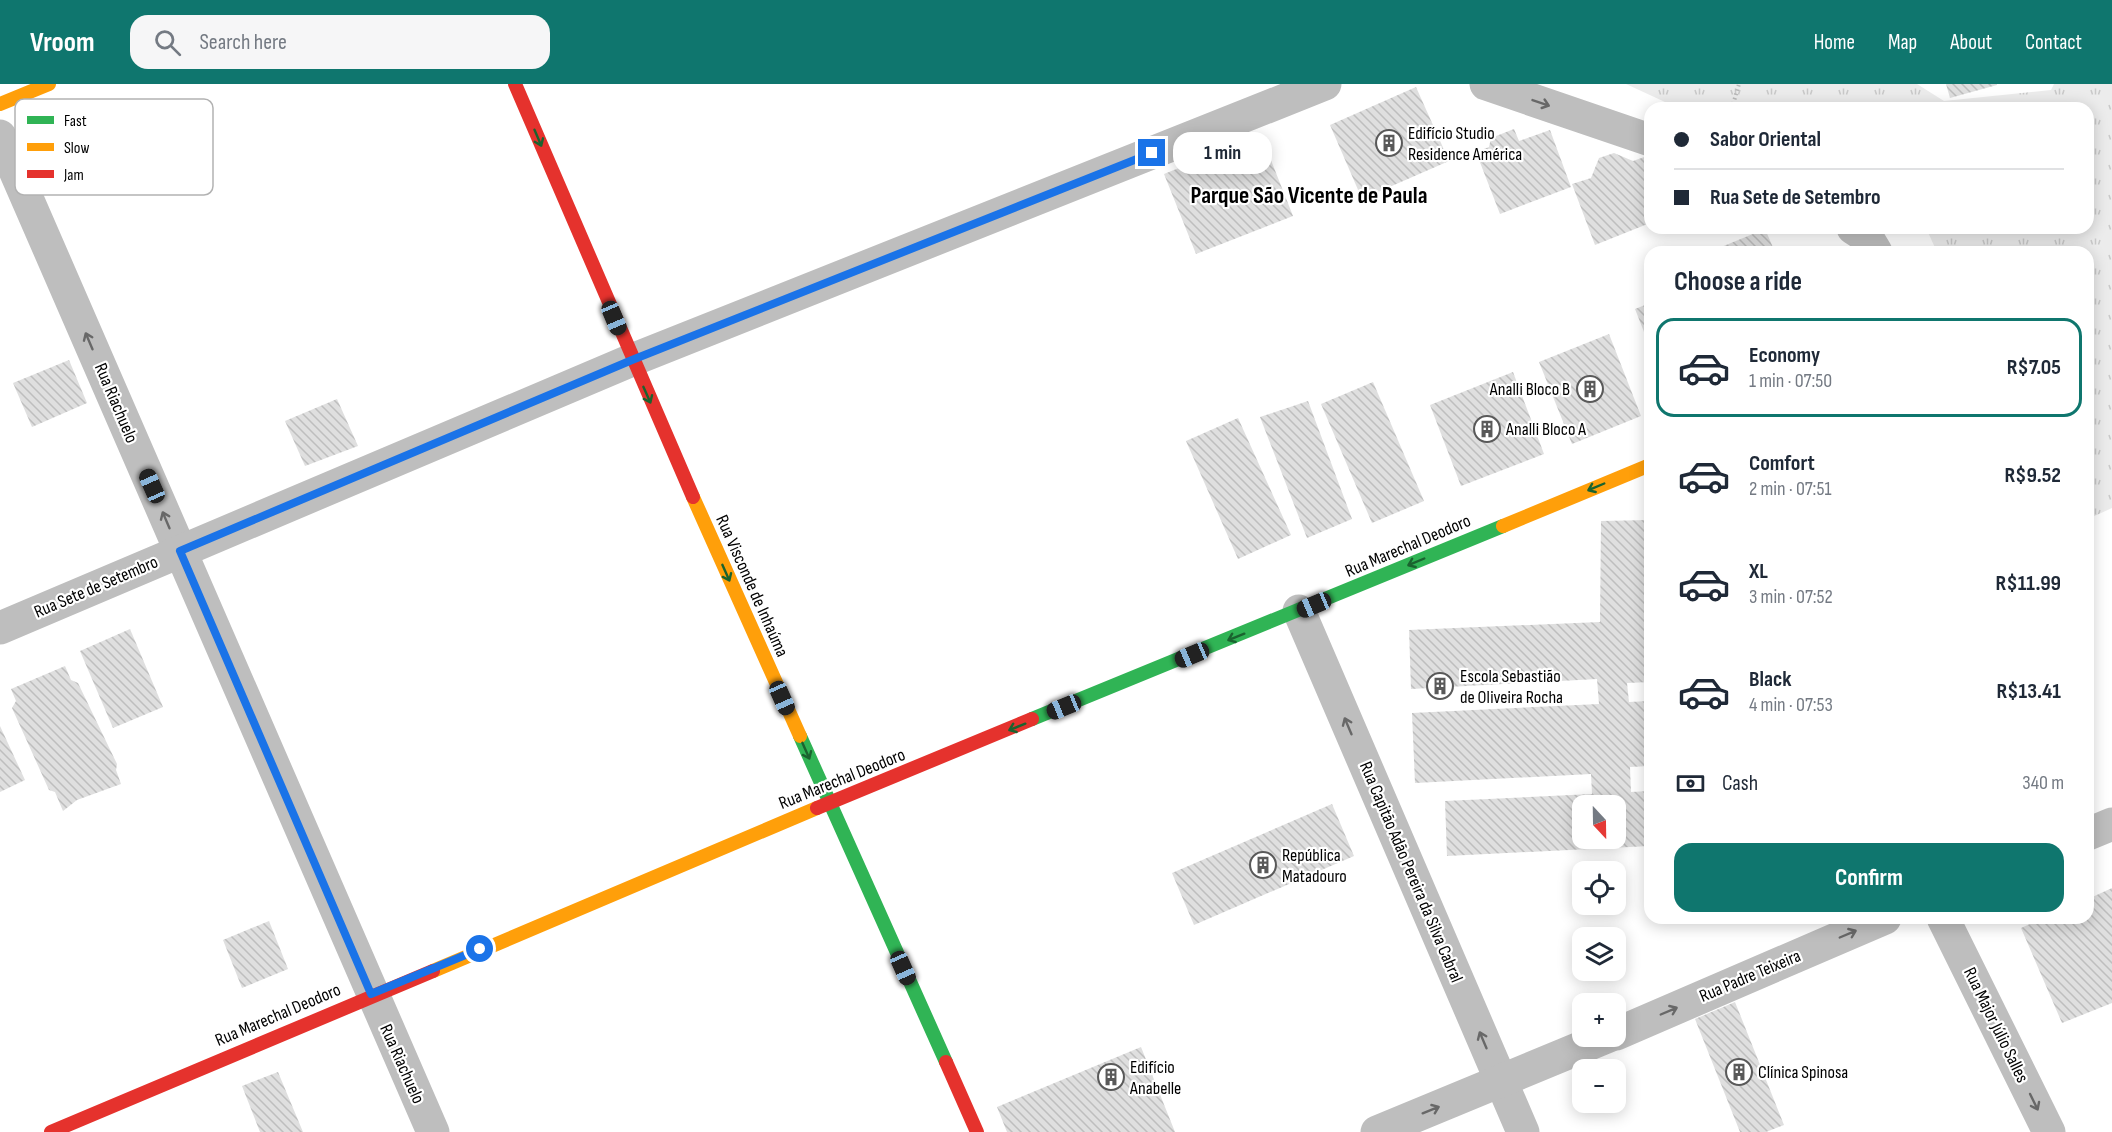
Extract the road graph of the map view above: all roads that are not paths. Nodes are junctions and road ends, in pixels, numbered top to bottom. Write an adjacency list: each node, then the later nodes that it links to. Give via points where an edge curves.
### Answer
1 (49, 84): 5 (street)
2 (515, 84): 12 (street, Rua Visconde de Inhaúma, one-way to 12)
3 (1325, 84): 12 (street, Rua Sete de Setembro)
4 (1486, 84): 7 (street, one-way to 7)
5 (0, 104)
6 (0, 136): 8 (street, Rua Riachuelo, one-way to 6)
7 (1644, 138)
8 (15, 171)
9 (26, 195): 14 (street, Rua Riachuelo, one-way to 9)
10 (1862, 234): 11 (street)
11 (1872, 246)
12 (632, 360): 14 (street, Rua Sete de Setembro); 17 (street, Rua Visconde de Inhaúma, one-way to 17)
13 (1644, 467): 15 (street, Rua Marechal Deodoro, one-way to 15)
14 (180, 551): 16 (street, Rua Sete de Setembro); 22 (street, Rua Riachuelo)
15 (1299, 611): 17 (street, Rua Marechal Deodoro, one-way to 17); 25 (street, Rua Capitão Adão Pereira da Silva Cabral, one-way to 15)
16 (0, 628)
17 (829, 803): 22 (street, Rua Marechal Deodoro); 28 (street, Rua Visconde de Inhaúma)
18 (2112, 824): 19 (street)
19 (2094, 832)
20 (1871, 924): 23 (street, Rua Padre Teixeira, one-way to 20)
21 (1946, 924): 31 (street, Rua Major Júlio Salles, one-way to 31)
22 (371, 994): 26 (street, Rua Marechal Deodoro); 27 (street, Rua Riachuelo)
23 (1626, 1030)
24 (1584, 1047): 25 (street)
25 (1502, 1083): 29 (street, one-way to 25); 30 (street, Rua Capitão Adão Pereira da Silva Cabral)
26 (51, 1132)
27 (433, 1132)
28 (977, 1132)
29 (1377, 1132)
30 (1523, 1132)
31 (2049, 1132)

